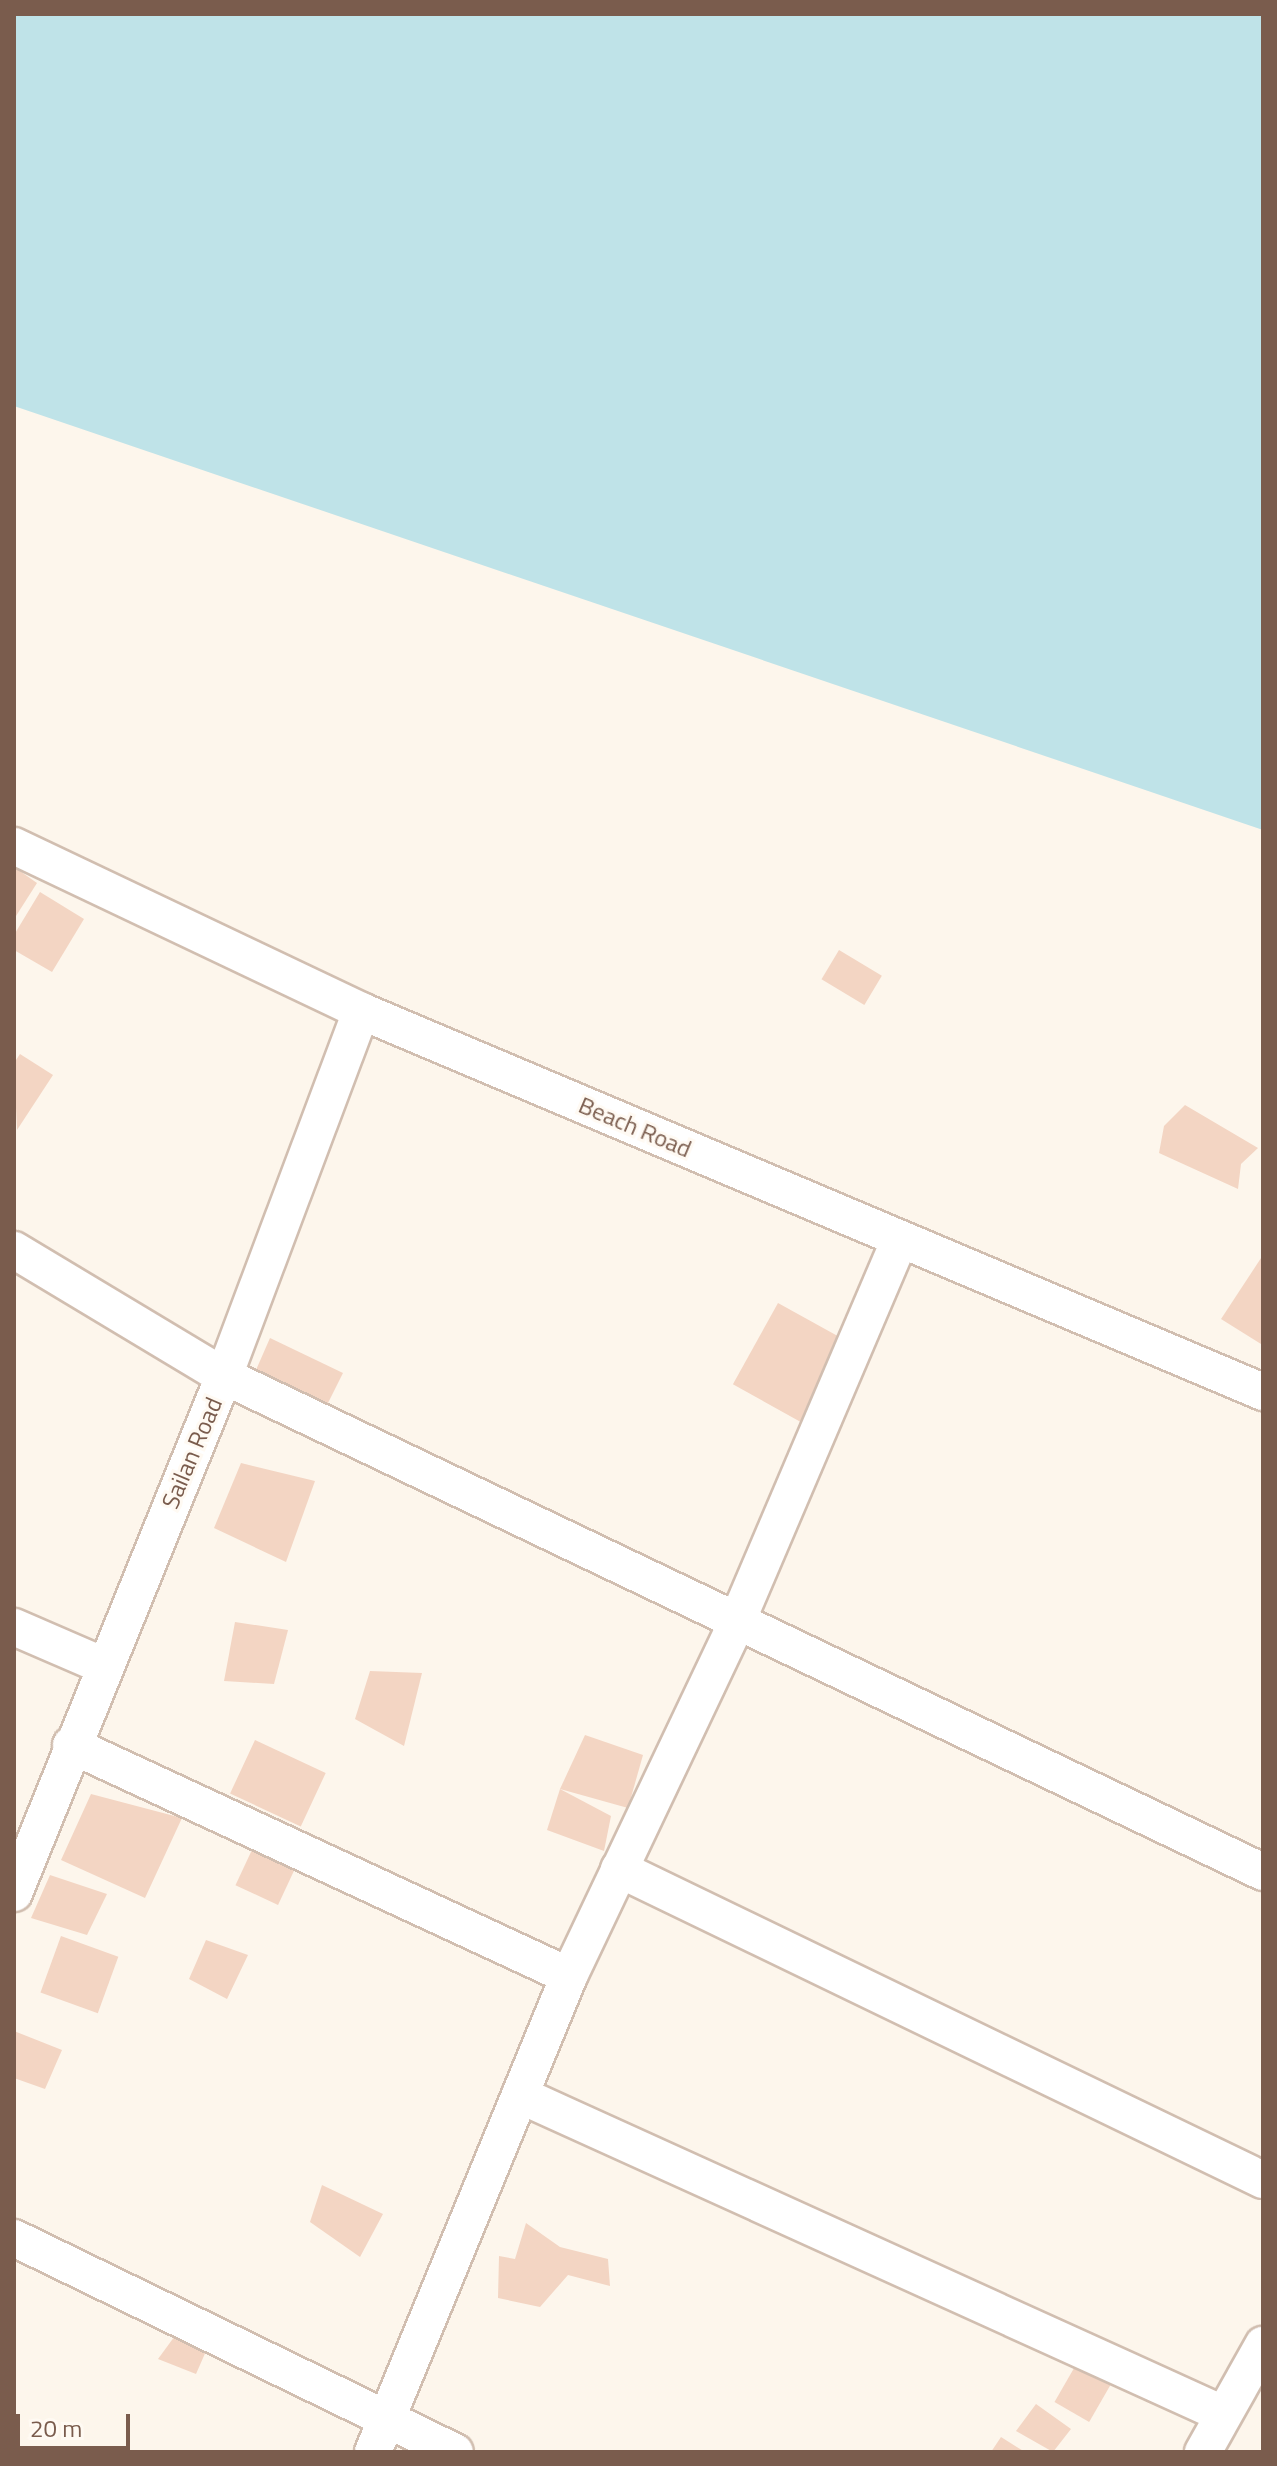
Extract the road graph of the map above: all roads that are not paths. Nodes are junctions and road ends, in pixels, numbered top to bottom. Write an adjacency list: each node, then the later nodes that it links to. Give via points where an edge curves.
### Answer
1 (14, 846): 2 (street, Beach Road)
2 (361, 1011): 3 (street, Beach Road); 5 (street, Sailan Road)
3 (900, 1240): 6 (street, Beach Road); 7 (street)
4 (14, 1250): 5 (street)
5 (224, 1376): 7 (street); 9 (street, Sailan Road)
6 (1263, 1392)
7 (735, 1626): 11 (street); 12 (street)
8 (14, 1627): 9 (street)
9 (102, 1665): 10 (street, Sailan Road)
10 (71, 1745): 13 (street, Sailan Road); 14 (street)
11 (619, 1869): 14 (street); 16 (street)
12 (1263, 1872)
13 (14, 1893)
14 (569, 1976): 15 (street)
15 (520, 2095): 19 (street); 20 (street)
16 (1263, 2180)
17 (14, 2238): 20 (street)
18 (1263, 2345): 19 (street)
19 (1241, 2401): 23 (street)
20 (389, 2417): 21 (street); 22 (street)
21 (373, 2452)
22 (455, 2452)
23 (1203, 2452)

